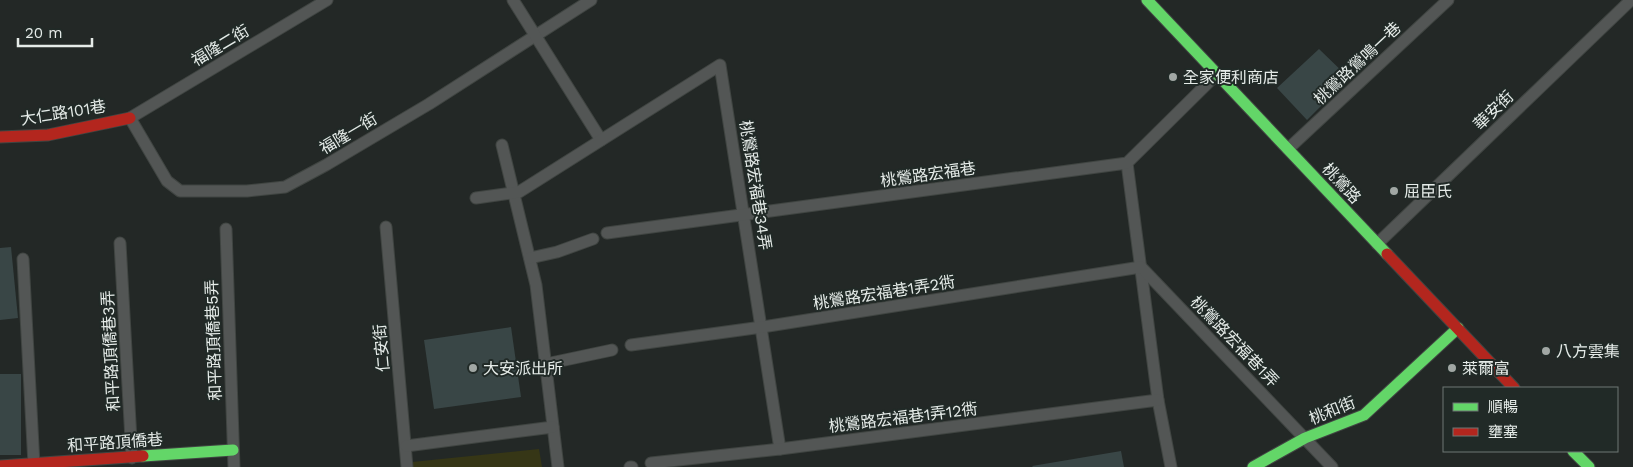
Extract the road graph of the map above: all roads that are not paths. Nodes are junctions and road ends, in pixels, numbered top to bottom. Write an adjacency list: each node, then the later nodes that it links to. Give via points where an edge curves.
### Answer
1 (327, 0): 9 (lane, 福隆二街)
2 (513, 0): 7 (lane)
3 (591, 0): 7 (lane, 福隆一街)
4 (1147, 0): 8 (street, 桃鶯路)
5 (1448, 0): 13 (lane, 桃鶯路鶯鳴一巷)
6 (1631, 0): 23 (lane, 華安街)
7 (537, 35): 9 (lane, 福隆一街, via 360,145 285,187 247,191 180,191 167,181); 11 (lane)
8 (1217, 74): 13 (street, 桃鶯路); 14 (lane)
9 (130, 118): 10 (street, 大仁路101巷, via 48,135)
10 (0, 137)
11 (601, 140): 15 (lane, via 519,192); 17 (lane, 桃鶯路宏福巷34弄, via 720,65)
12 (502, 145): 15 (lane)
13 (1288, 150): 23 (street, 桃鶯路)
14 (1127, 163): 17 (lane, 桃鶯路宏福巷); 26 (lane)
15 (514, 192): 16 (lane); 24 (lane)
16 (476, 198)
17 (744, 216): 20 (lane, 桃鶯路宏福巷); 27 (lane, 桃鶯路宏福巷34弄)
18 (386, 227): 36 (lane, 仁安街)
19 (226, 229): 38 (lane, 和平路頂僑巷5弄)
20 (607, 233)
21 (592, 239): 24 (lane)
22 (120, 243): 40 (lane, 和平路頂僑巷3弄)
23 (1377, 244): 28 (street, 桃鶯路)
24 (530, 258): 31 (lane)
25 (23, 259): 43 (lane)
26 (1141, 267): 27 (lane, 桃鶯路宏福巷1弄2衖); 33 (lane); 35 (lane, 桃鶯路宏福巷1弄)
27 (762, 327): 29 (lane, 桃鶯路宏福巷1弄2衖); 37 (lane, 桃鶯路宏福巷34弄)
28 (1458, 328): 32 (street, 桃鶯路); 35 (street, 桃和街, via 1364,415)
29 (631, 345)
30 (612, 350): 31 (lane)
31 (546, 364): 34 (lane)
32 (1513, 387)
33 (1158, 400): 37 (lane, 桃鶯路宏福巷1弄12衖); 47 (lane)
34 (553, 427): 36 (lane); 46 (lane)
35 (1305, 438): 48 (street, 桃和街); 49 (lane, 桃鶯路宏福巷1弄)
36 (406, 446): 45 (lane, 仁安街)
37 (780, 449): 41 (lane, 桃鶯路宏福巷1弄12衖)
38 (233, 450): 40 (street, 和平路頂僑巷); 44 (lane, 和平路頂僑巷5弄)
39 (1574, 452): 50 (street)
40 (132, 462): 43 (street, 和平路頂僑巷)
41 (651, 463)
42 (0, 466): 43 (street, 和平路頂僑巷)
43 (34, 466)
44 (234, 467)
45 (407, 467)
46 (558, 467)
47 (1171, 467)
48 (1253, 467)
49 (1332, 467)
50 (1589, 467)

